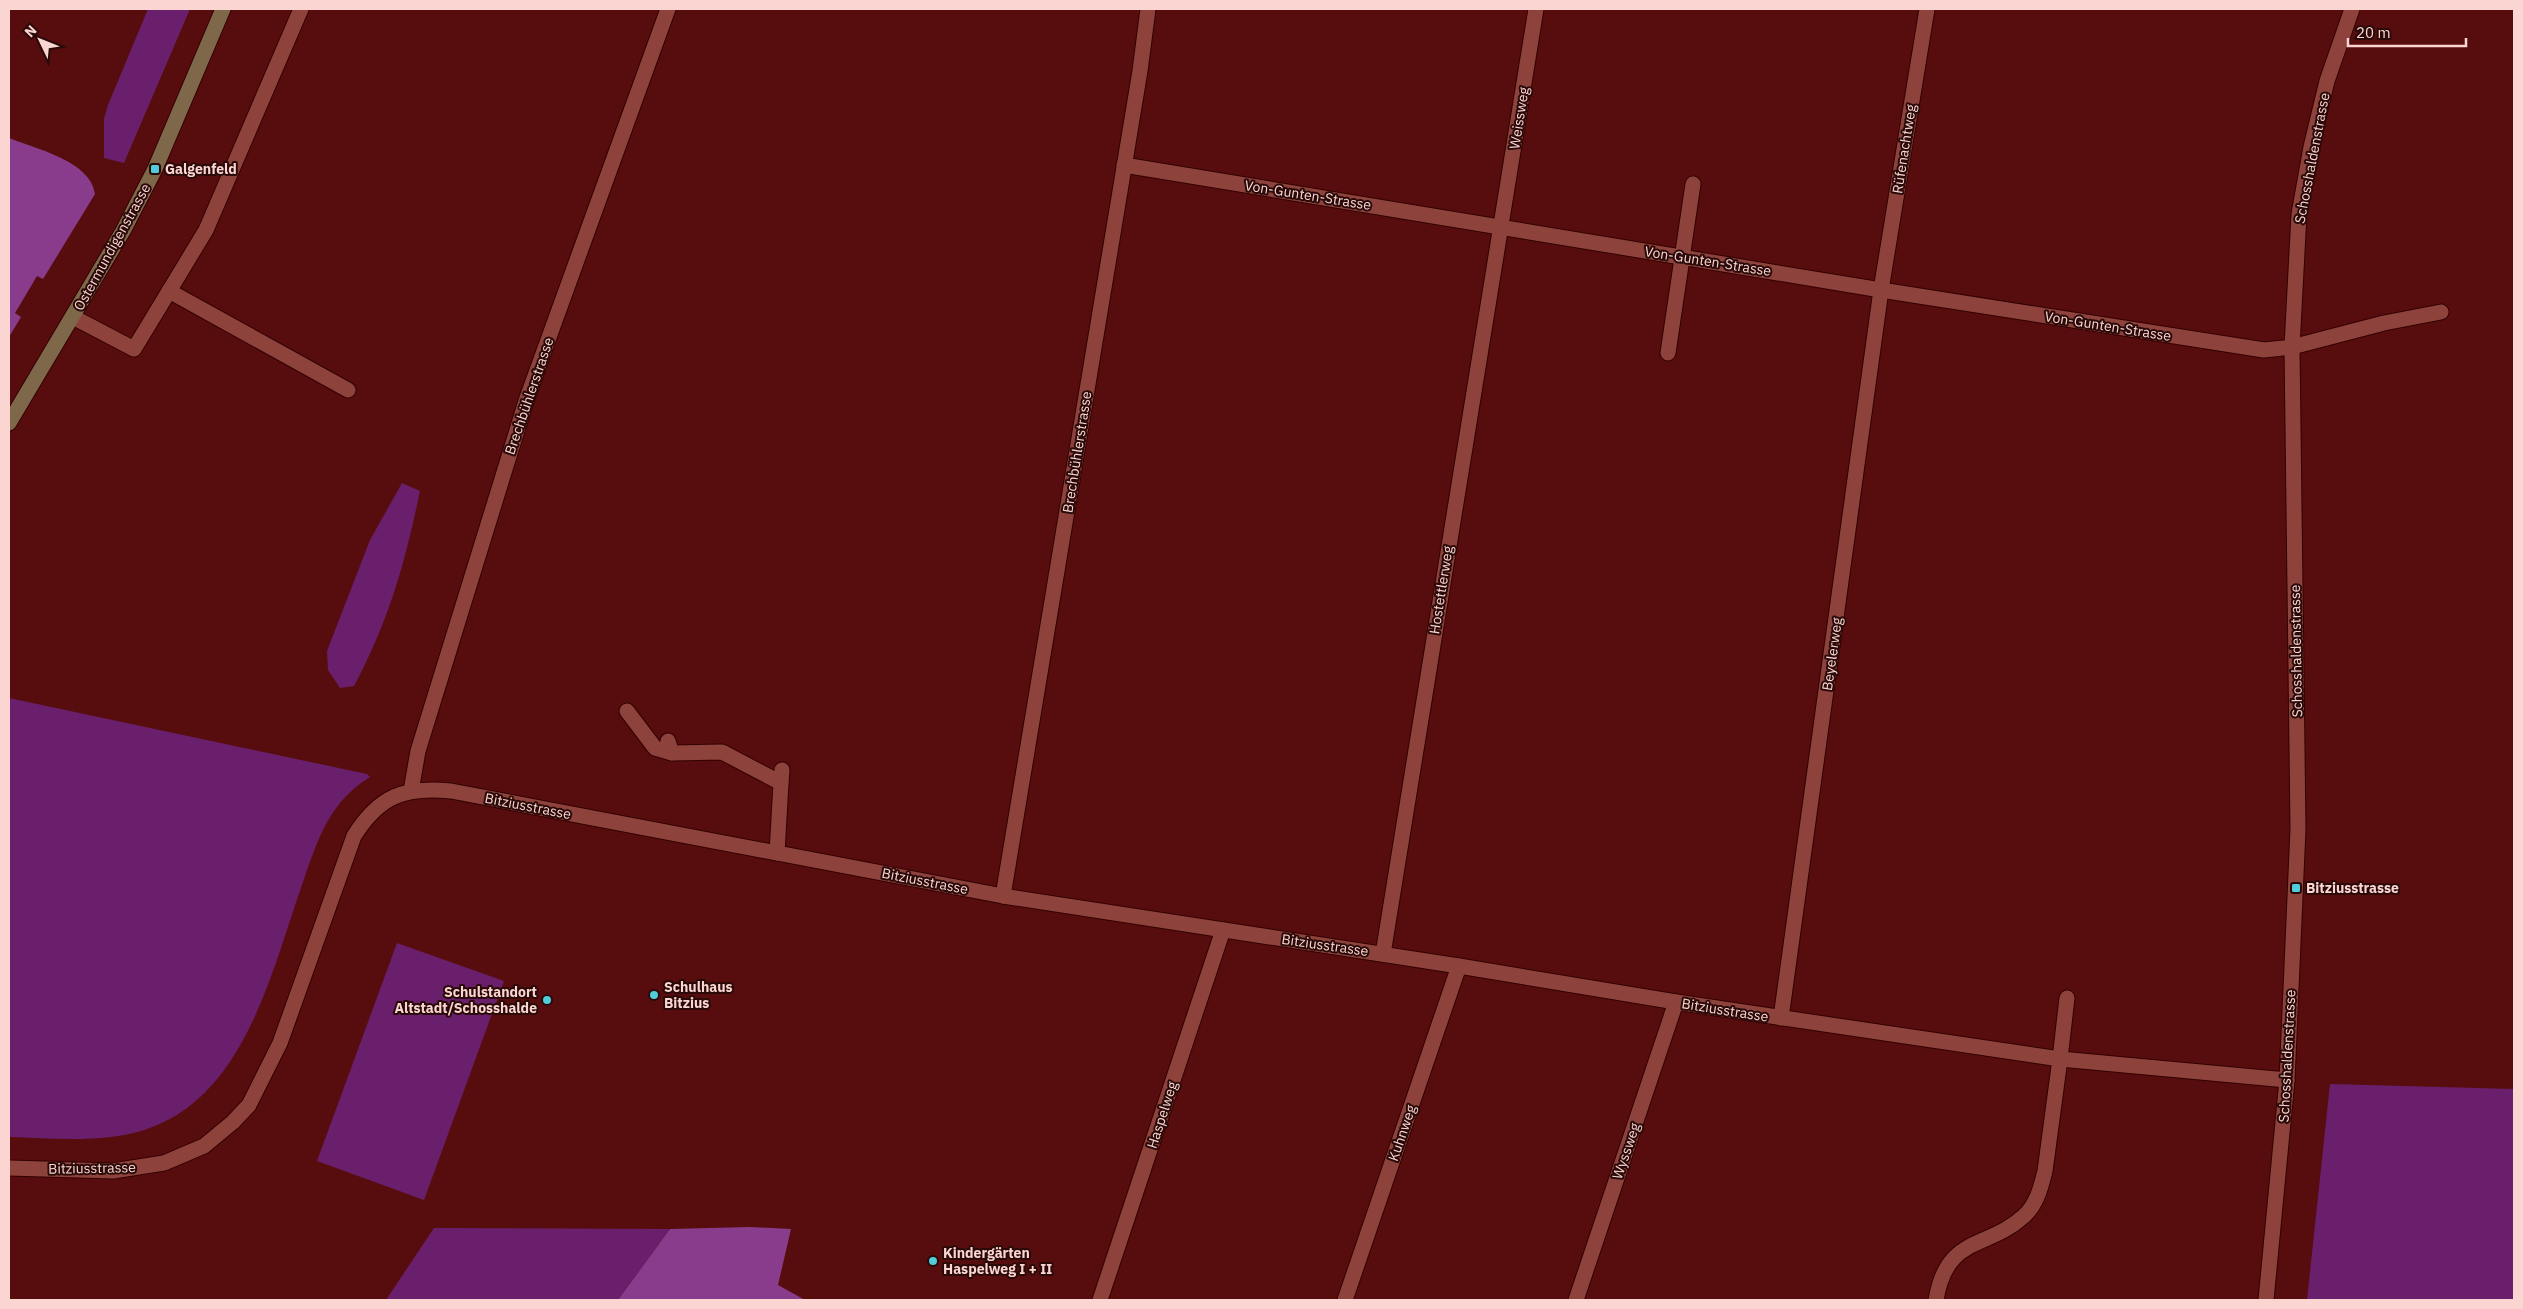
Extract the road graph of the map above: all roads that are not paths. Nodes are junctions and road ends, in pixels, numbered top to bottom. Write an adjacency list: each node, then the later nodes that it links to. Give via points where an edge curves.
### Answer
1 (223, 9): 15 (main road, Ostermundigenstrasse, via 150,177)
2 (301, 9): 13 (street, via 206,230)
3 (668, 9): 21 (street, Brechbühlerstrasse, via 527,398 418,751)
4 (1148, 9): 8 (street, Brechbühlerstrasse)
5 (1536, 9): 10 (street, Weissweg)
6 (1927, 9): 12 (street, Rüfenachtweg)
7 (2352, 9): 16 (street, Schosshaldenstrasse, via 2327,81 2299,214)
8 (1124, 165): 10 (street, Von-Gunten-Strasse); 23 (street, Brechbühlerstrasse)
9 (1693, 184): 11 (street)
10 (1501, 227): 11 (street, Von-Gunten-Strasse); 25 (street, Hostettlerweg)
11 (1681, 257): 12 (street, Von-Gunten-Strasse); 17 (street)
12 (1881, 290): 16 (street, Von-Gunten-Strasse, via 2264,350); 29 (street, Beyelerweg)
13 (169, 291): 15 (street, via 134,348); 18 (street)
14 (2441, 312): 16 (street, Von-Gunten-Strasse)
15 (73, 317): 19 (main road, Ostermundigenstrasse)
16 (2292, 347): 31 (street, Schosshaldenstrasse, via 2298,829)
17 (1668, 353)
18 (348, 390)
19 (9, 423)
20 (627, 711): 22 (street, via 655,748 722,752 781,777)
21 (411, 791): 22 (street, Bitziusstrasse, via 451,791); 32 (street, Bitziusstrasse, via 379,805 354,836 280,1043 249,1105 233,1122 204,1146 164,1163 113,1170)
22 (777, 853): 23 (street, Bitziusstrasse)
23 (1003, 896): 24 (street, Bitziusstrasse)
24 (1223, 930): 25 (street, Bitziusstrasse); 33 (street, Haspelweg)
25 (1382, 954): 26 (street, Bitziusstrasse)
26 (1459, 966): 28 (street, Bitziusstrasse); 34 (street, Kuhnweg)
27 (2067, 998): 30 (street)
28 (1676, 1002): 29 (street, Bitziusstrasse); 35 (street, Wyssweg)
29 (1781, 1018): 30 (street, Bitziusstrasse)
30 (2060, 1059): 31 (street, Bitziusstrasse); 36 (street, via 2045,1171 2034,1203 2012,1225 1961,1251 1944,1272)
31 (2287, 1080): 37 (street, Schosshaldenstrasse)
32 (9, 1168)
33 (1100, 1300)
34 (1345, 1300)
35 (1576, 1300)
36 (1936, 1300)
37 (2266, 1300)

